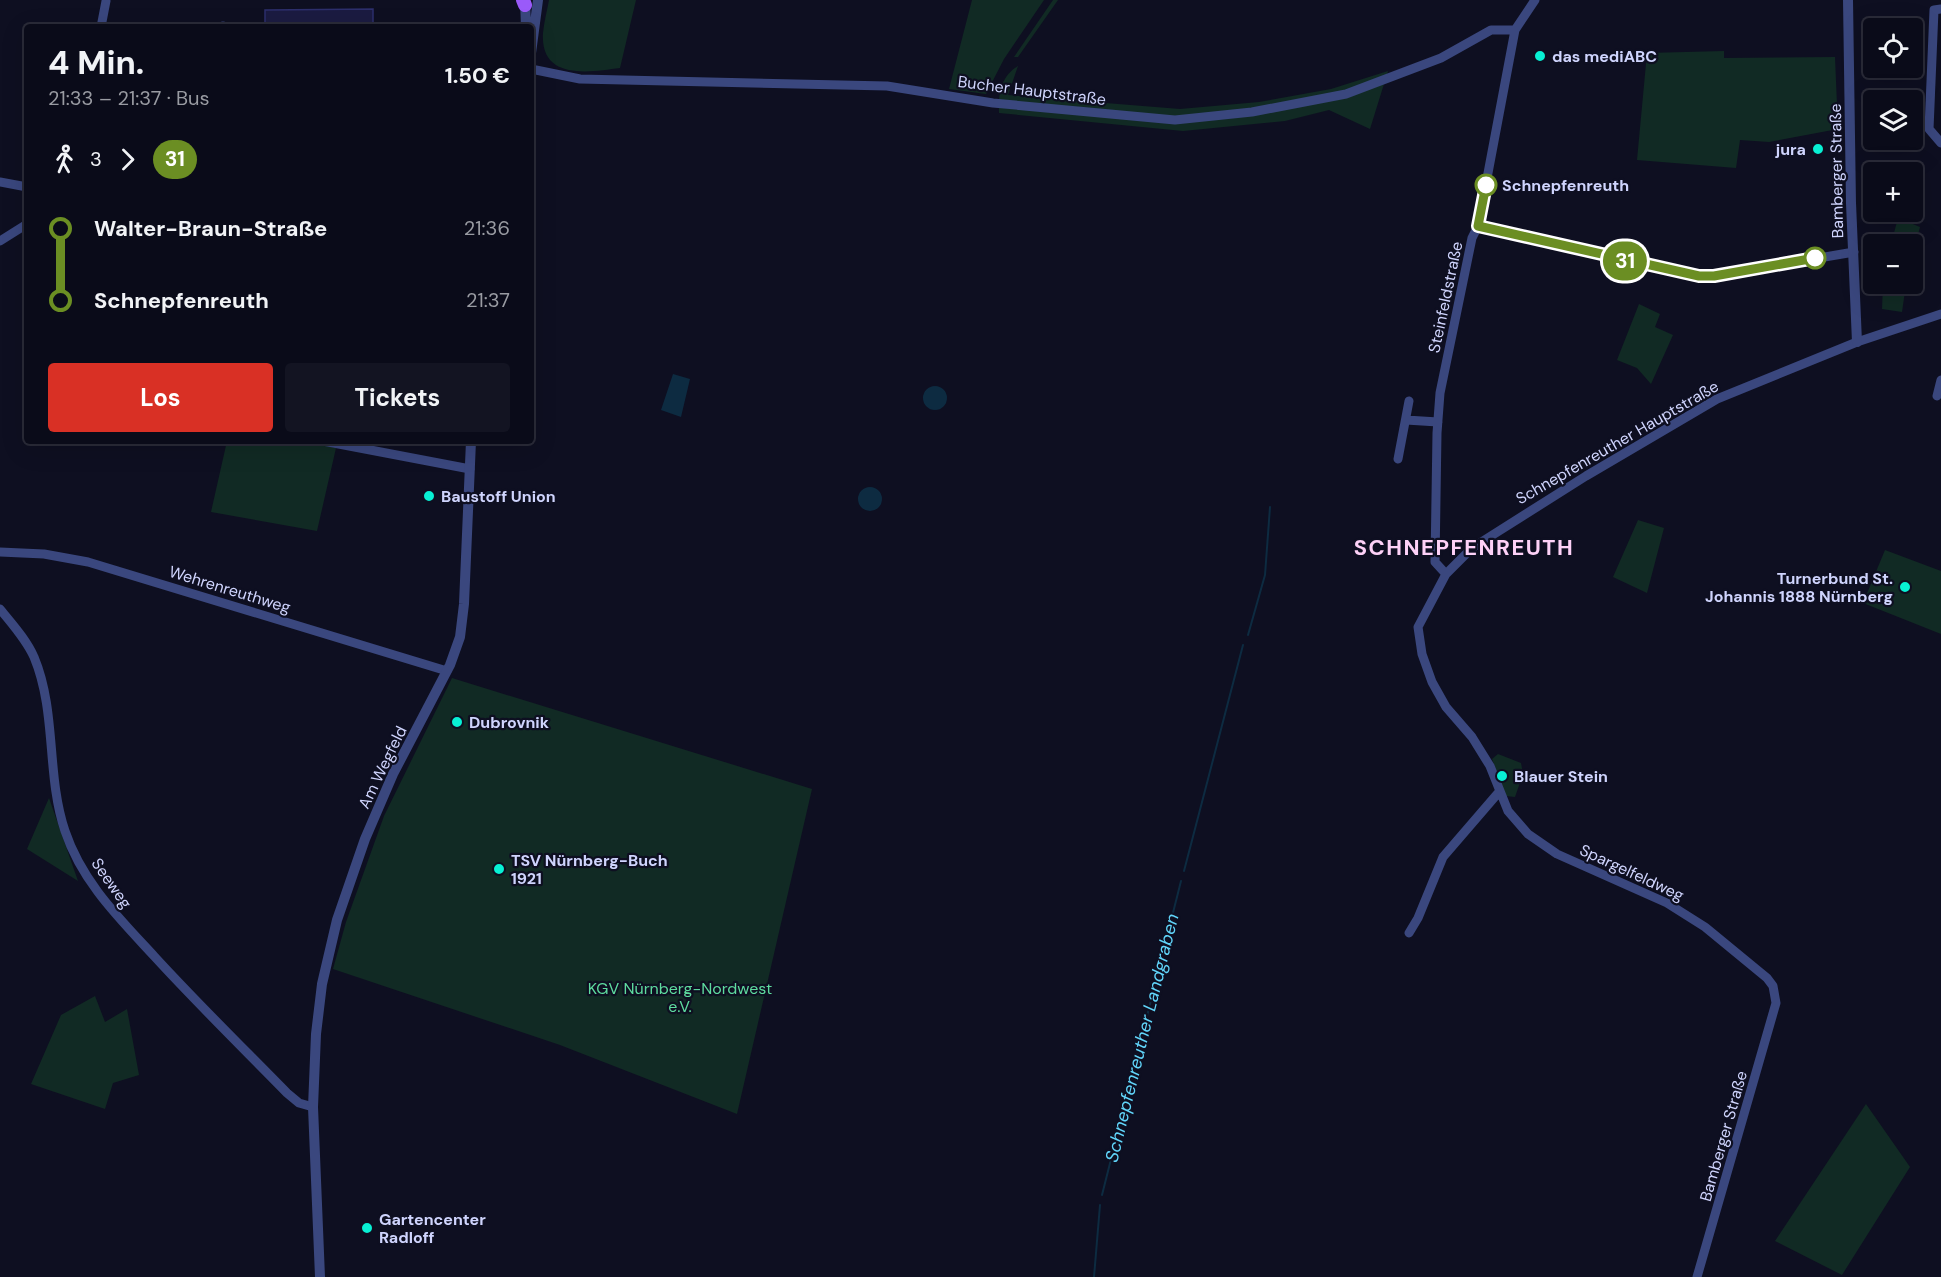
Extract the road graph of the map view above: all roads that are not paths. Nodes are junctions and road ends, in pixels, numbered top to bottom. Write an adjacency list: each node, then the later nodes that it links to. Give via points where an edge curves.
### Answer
1 (1848, 0): 17 (street, Bamberger Straße)
2 (106, 1): 6 (street)
3 (528, 1): 7 (street); 8 (street)
4 (1532, 3): 9 (street, Steinfeldstraße)
5 (1941, 9): 11 (street, via 1934,9 1929,129)
6 (102, 24)
7 (526, 24)
8 (529, 24)
9 (1515, 30): 10 (street, Bucher Hauptstraße, via 1491,30 1441,58 1346,94 1252,112 1175,120 993,104 887,86 580,80); 15 (street, Steinfeldstraße)
10 (534, 70)
11 (1941, 143)
12 (0, 182): 13 (street)
13 (24, 186)
14 (24, 226): 16 (street)
15 (1478, 226): 17 (street, via 1699,276); 24 (street, Steinfeldstraße, via 1472,238 1446,361)
16 (0, 241)
17 (1854, 252): 19 (street, Bamberger Straße)
18 (1941, 314): 19 (street, Schnepfenreuther Hauptstraße)
19 (1857, 342): 30 (street, Schnepfenreuther Hauptstraße, via 1717,399 1488,536)
20 (1941, 380): 21 (street)
21 (1937, 396)
22 (1409, 401): 23 (street)
23 (1406, 420): 24 (street); 27 (street)
24 (1438, 422): 30 (street, Steinfeldstraße, via 1435,562)
25 (339, 444): 28 (street)
26 (471, 444): 28 (street, Am Wegfeld)
27 (1398, 459)
28 (470, 469): 33 (street, Am Wegfeld, via 463,617)
29 (0, 552): 33 (street, Wehrenreuthweg, via 88,562)
30 (1446, 574): 32 (street, Schnepfenreuther Hauptstraße)
31 (0, 609): 37 (street, Seeweg, via 33,655 42,683 65,831 84,874 113,913 196,1001 293,1099)
32 (1418, 627): 34 (street, Spargelfeldweg, via 1432,682 1490,766)
33 (447, 671): 37 (street, Am Wegfeld, via 379,805 337,921 318,1007)
34 (1499, 792): 35 (street, via 1443,857); 36 (street, Spargelfeldweg, via 1508,811 1528,834 1557,854 1667,903 1705,927 1767,978)
35 (1409, 933)
36 (1776, 1003): 39 (street, Bamberger Straße)
37 (314, 1107): 38 (street, Am Wegfeld)
38 (320, 1277)
39 (1697, 1277)

